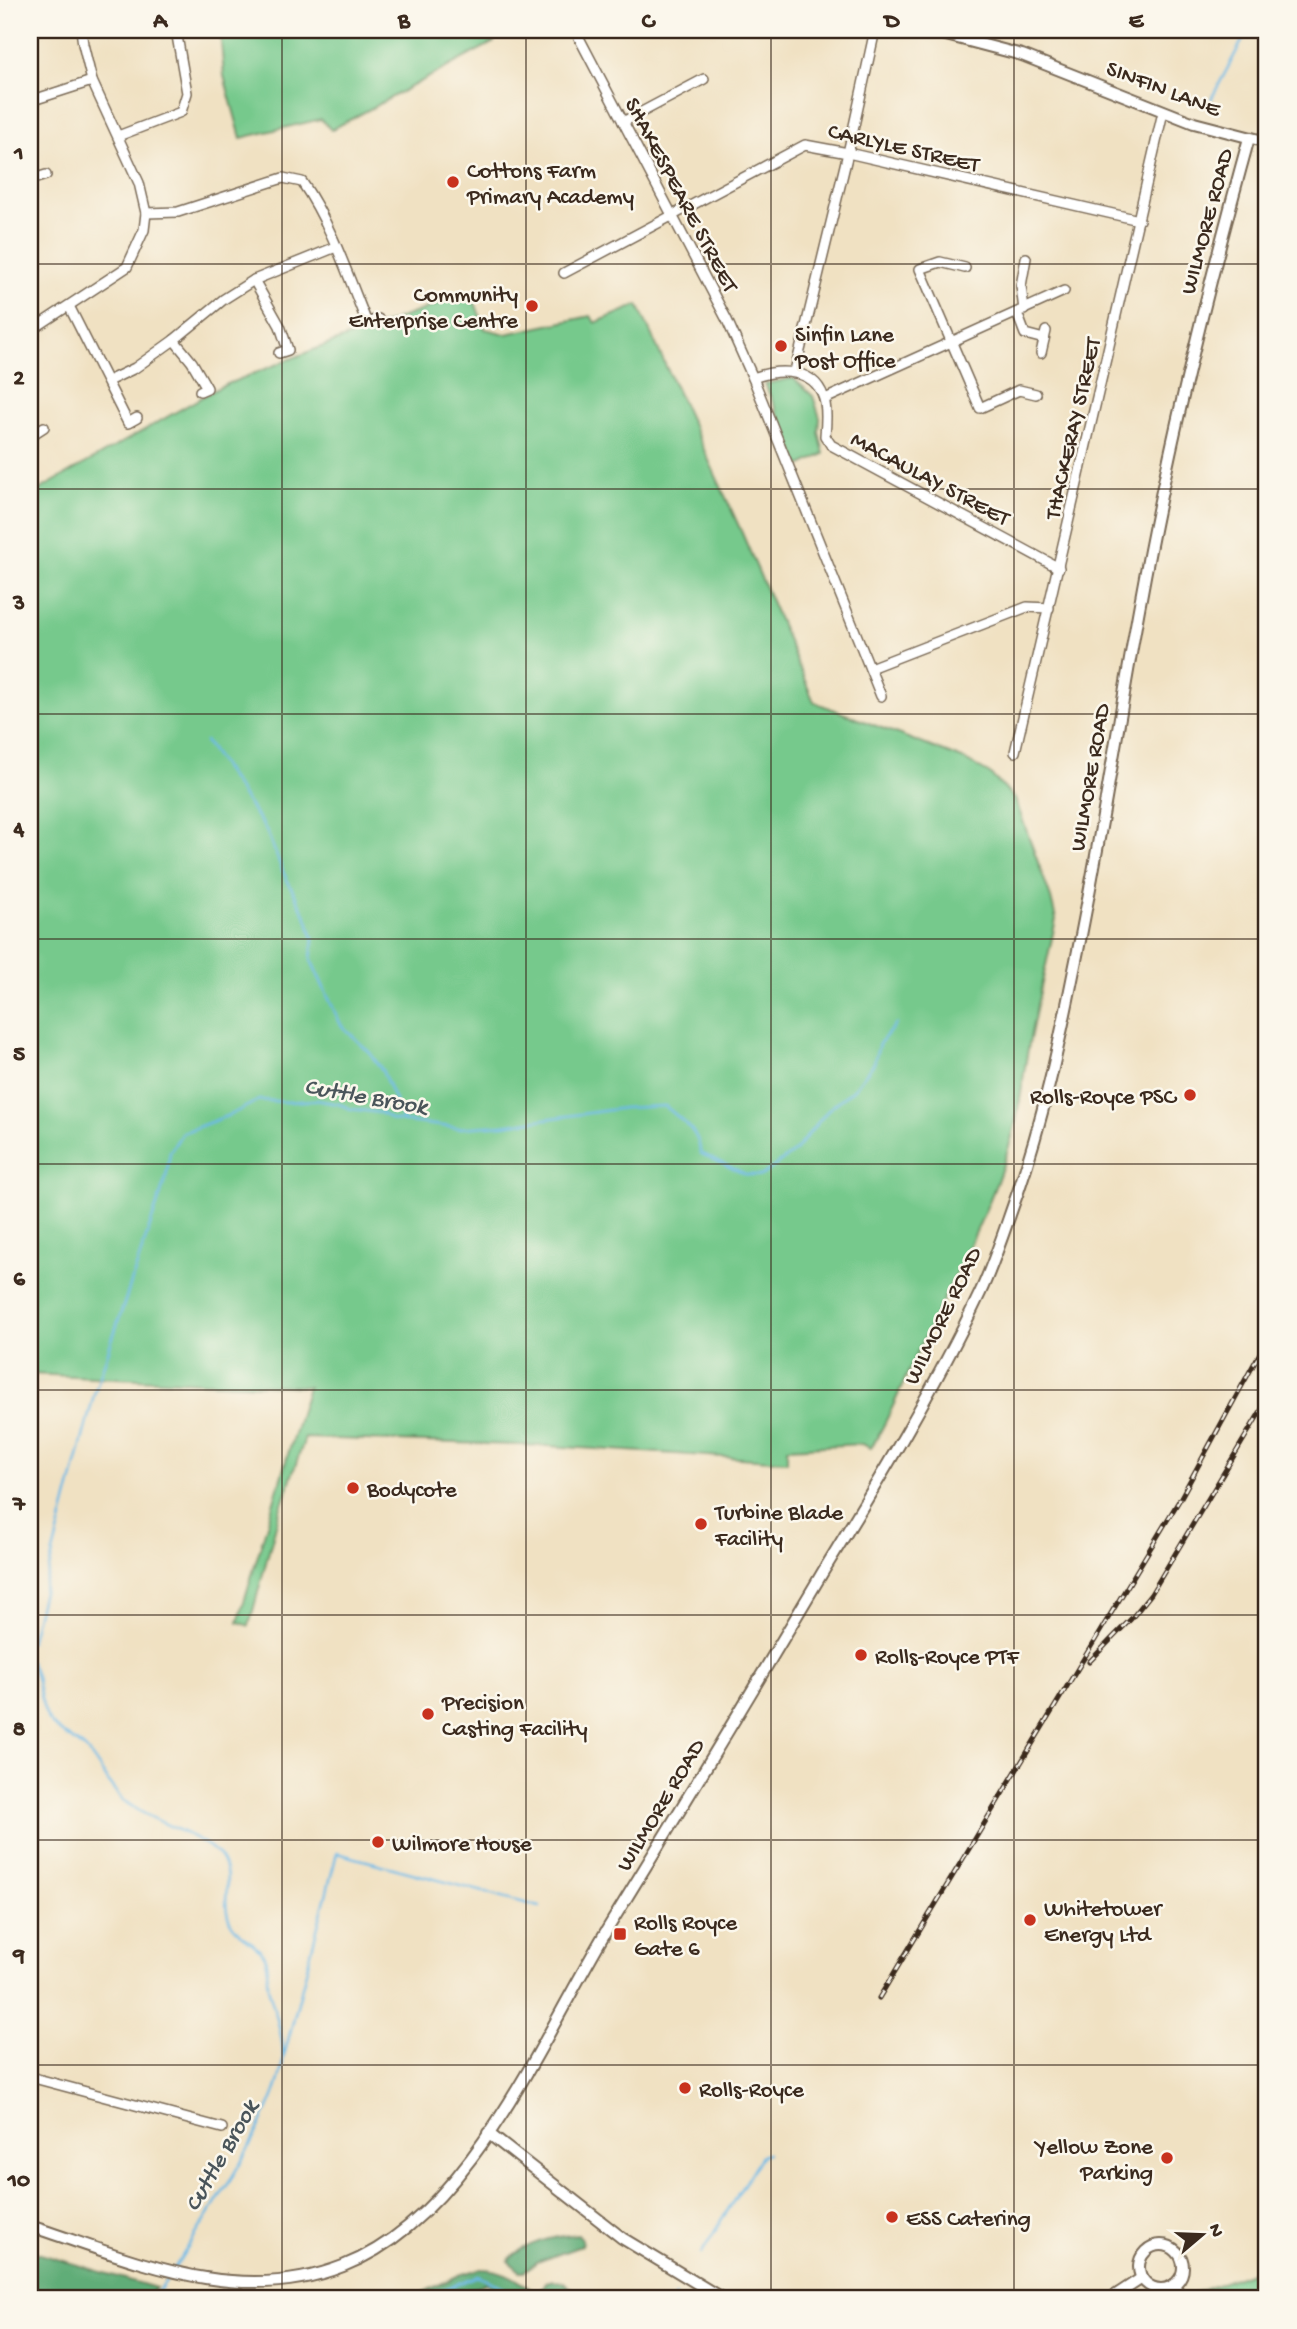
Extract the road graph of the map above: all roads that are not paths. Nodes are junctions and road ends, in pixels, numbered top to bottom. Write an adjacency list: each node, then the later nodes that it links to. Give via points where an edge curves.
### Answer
1 (82, 30): 7 (street)
2 (176, 30): 11 (street, via 187,93 181,112)
3 (576, 30): 10 (street, SHAKESPEARE STREET)
4 (875, 30): 14 (street)
5 (927, 30): 9 (street, SINFIN LANE, via 1022,55)
6 (704, 79): 10 (street)
7 (92, 81): 8 (street); 11 (street)
8 (30, 101)
9 (1163, 112): 12 (street, SINFIN LANE); 20 (street, THACKERAY STREET)
10 (623, 122): 19 (street, SHAKESPEARE STREET)
11 (118, 136): 18 (street, via 139,183)
12 (1249, 138): 13 (street, SINFIN LANE); 51 (street, WILMORE ROAD, via 1174,435 1056,1058 1032,1149 983,1286 881,1474)
13 (1267, 142)
14 (848, 153): 19 (street, CARLYLE STREET, via 805,145); 20 (street, CARLYLE STREET); 35 (street)
15 (30, 163): 17 (street)
16 (46, 175): 17 (street)
17 (32, 179)
18 (146, 213): 21 (street, via 178,212 283,178 302,182); 27 (street, via 144,230 127,267)
19 (674, 215): 24 (street, CARLYLE STREET); 36 (street, SHAKESPEARE STREET)
20 (1139, 219): 44 (street, THACKERAY STREET)
21 (336, 247): 25 (street); 29 (street, via 367,323)
22 (1026, 258): 28 (street)
23 (965, 268): 32 (street, via 940,262 920,269)
24 (564, 272)
25 (254, 280): 31 (street); 33 (street, via 280,326 288,350)
26 (1064, 291): 28 (street)
27 (69, 306): 30 (street); 37 (street)
28 (1021, 312): 32 (street); 34 (street, via 1025,334 1045,335)
29 (378, 319)
30 (30, 331)
31 (174, 340): 37 (street); 38 (street, via 207,388)
32 (952, 342): 39 (street, via 980,408 1019,390); 40 (street)
33 (279, 353)
34 (1041, 353)
35 (795, 371): 36 (street); 40 (street, via 815,383)
36 (753, 377): 46 (street, SHAKESPEARE STREET)
37 (108, 381): 41 (street, via 128,423)
38 (200, 391)
39 (1036, 394)
40 (825, 399): 44 (street, MACAULAY STREET, via 825,436 831,445)
41 (137, 418)
42 (44, 427): 43 (street)
43 (30, 436)
44 (1059, 568): 45 (street, THACKERAY STREET)
45 (1049, 608): 46 (street, via 1027,607); 48 (street, THACKERAY STREET)
46 (870, 668): 47 (street, SHAKESPEARE STREET)
47 (881, 696)
48 (1015, 752)
49 (30, 2077): 50 (street)
50 (222, 2128)
51 (488, 2133): 52 (street, WILMORE ROAD, via 452,2181 398,2236 350,2264 296,2280 217,2282); 55 (street, via 622,2238)
52 (30, 2226)
53 (1142, 2278): 54 (street, via 1160,2289); 54 (street, via 1143,2254 1165,2246 1176,2252 1182,2263 1181,2275); 56 (street)
54 (1173, 2285): 57 (street)
55 (723, 2299)
56 (1110, 2299)
57 (1184, 2299)

